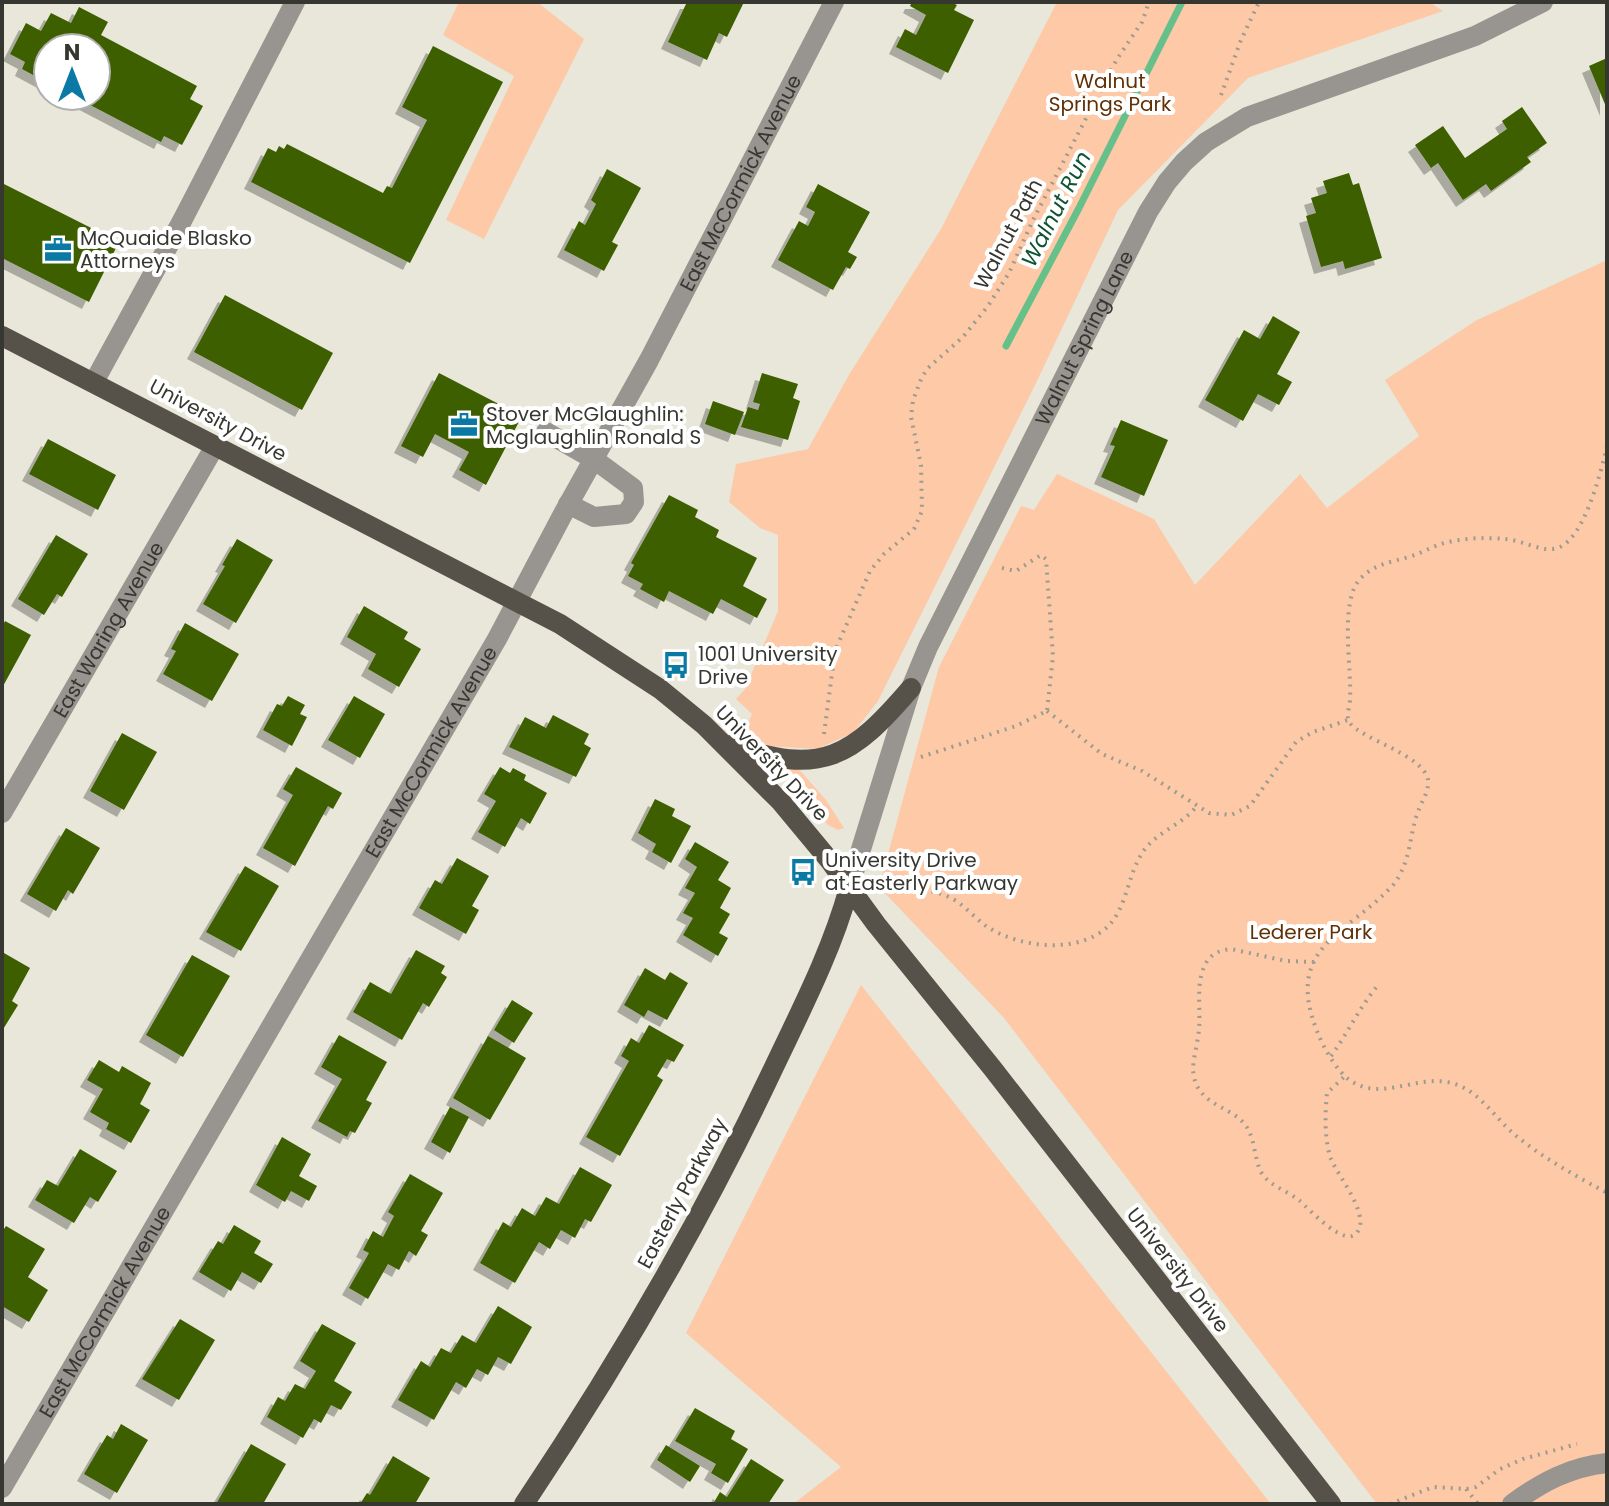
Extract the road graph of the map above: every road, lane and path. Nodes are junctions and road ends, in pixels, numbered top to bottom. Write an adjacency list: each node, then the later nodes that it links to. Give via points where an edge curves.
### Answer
1 (295, 2): 8 (street)
2 (834, 2): 12 (street, East McCormick Avenue)
3 (1149, 2): 19 (path, Walnut Path, via 1009,273 963,337 922,377 911,417 921,465 922,511 914,529 870,571 835,651)
4 (1259, 2): 6 (path)
5 (1543, 2): 16 (street, Walnut Spring Lane, via 1475,36 1247,117 1184,162 1141,226)
6 (1221, 95)
7 (2, 336): 8 (main road, University Drive)
8 (94, 382): 10 (main road, University Drive)
9 (546, 432): 12 (street)
10 (215, 446): 15 (main road, University Drive); 23 (street, East Waring Avenue)
11 (1607, 446): 18 (path, via 1579,529 1556,550 1504,538 1458,541 1382,563 1363,576 1350,613)
12 (595, 460): 13 (street, East McCormick Avenue); 13 (street, via 633,488 631,508 626,514 594,517)
13 (568, 504): 15 (street, East McCormick Avenue)
14 (1002, 568): 17 (path, via 1016,571 1041,555 1046,559 1053,656)
15 (518, 601): 20 (main road, University Drive, via 635,671); 33 (street, East McCormick Avenue)
16 (911, 688): 20 (main road, via 870,734 829,755 777,759); 24 (street, Walnut Spring Lane)
17 (1047, 711): 21 (path); 22 (path, via 1102,754 1142,771)
18 (1348, 720): 22 (path, via 1296,742 1257,798 1240,812 1215,815); 26 (path, via 1422,768 1428,781 1395,883 1337,932)
19 (824, 734)
20 (723, 743): 24 (main road, University Drive, via 781,802)
21 (921, 757)
22 (1196, 807): 25 (path, via 1142,852 1115,919 1088,939 1030,944 999,934 951,898 909,889)
23 (2, 813)
24 (849, 888): 35 (main road, Easterly Parkway, via 837,931 720,1175 635,1327); 36 (main road, University Drive)
25 (900, 892)
26 (1314, 962): 28 (path, via 1308,1006); 29 (path, via 1231,949 1211,956 1200,984 1194,1077 1208,1101 1248,1128 1261,1171 1270,1182 1348,1237 1359,1230 1359,1216 1331,1159 1326,1106 1327,1093)
27 (1379, 984): 28 (path)
28 (1331, 1056): 29 (path)
29 (1345, 1076): 30 (path, via 1372,1089 1432,1081 1455,1084 1478,1096 1515,1134)
30 (1607, 1193)
31 (1589, 1443): 34 (path, via 1523,1459)
32 (1607, 1463): 39 (street, via 1558,1475)
33 (2, 1488)
34 (1466, 1489): 37 (path, via 1433,1487); 38 (path)
35 (524, 1504)
36 (1331, 1504)
37 (1390, 1504)
38 (1478, 1504)
39 (1512, 1504)

